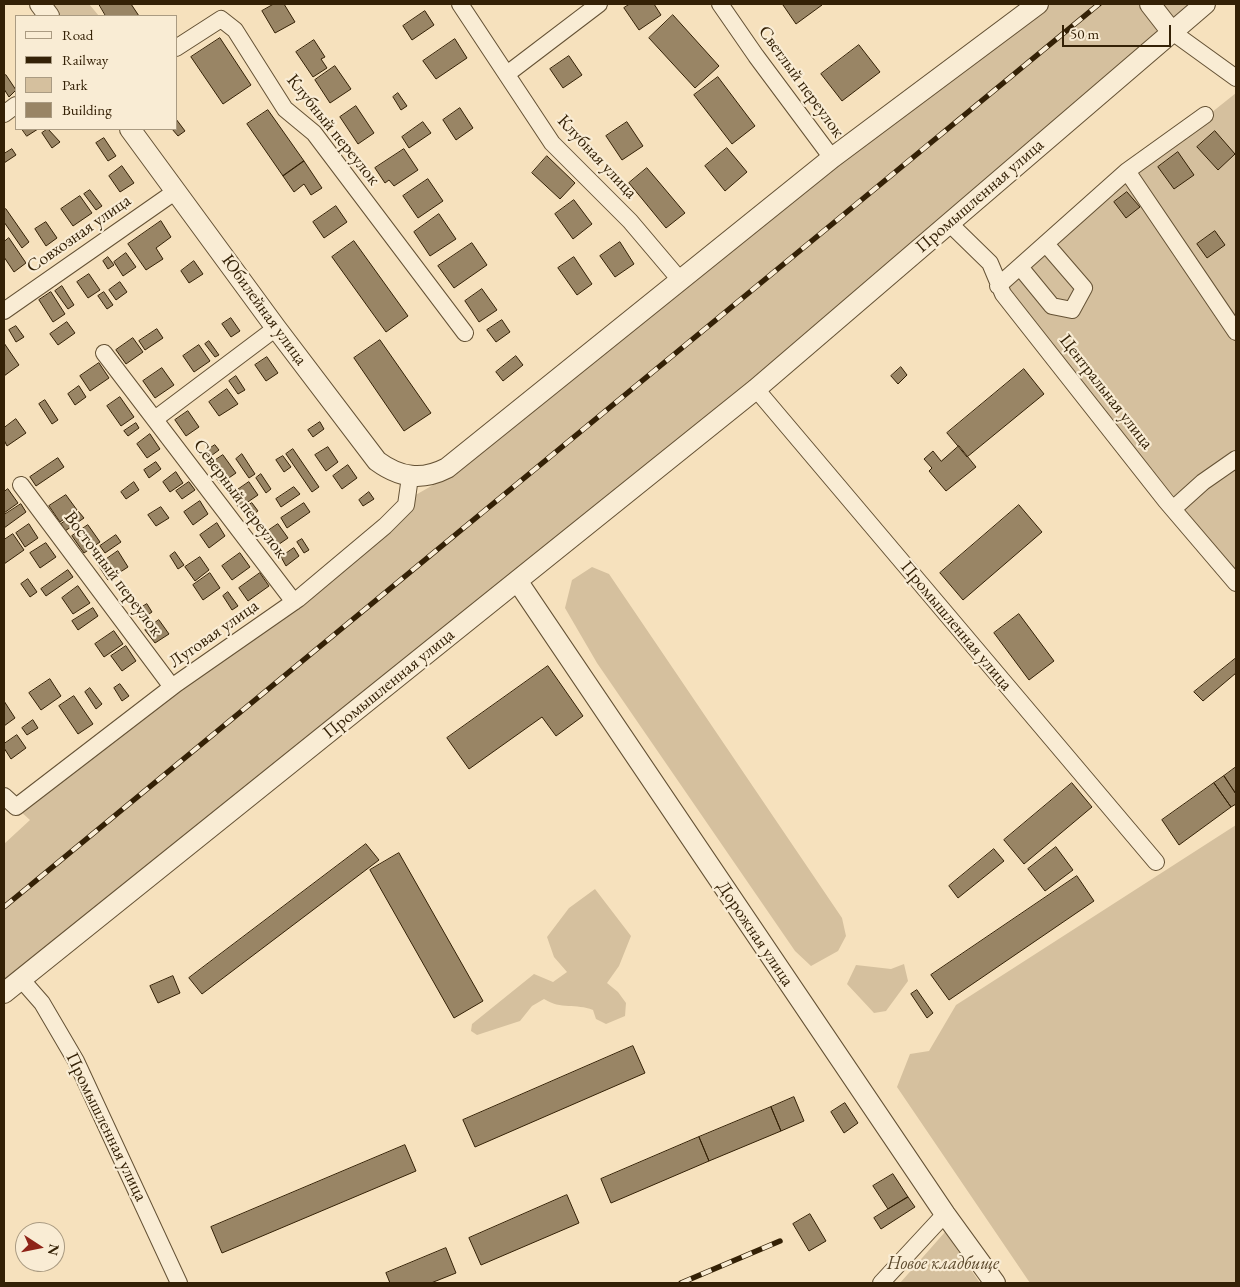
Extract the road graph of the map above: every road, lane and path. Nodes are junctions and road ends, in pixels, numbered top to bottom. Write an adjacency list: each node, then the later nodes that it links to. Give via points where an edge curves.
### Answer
1 (40, 4): 8 (street)
2 (460, 4): 11 (street, Клубная улица)
3 (599, 4): 11 (street)
4 (720, 4): 17 (street, Светлый переулок)
5 (1038, 4): 17 (street)
6 (1150, 4): 9 (street)
7 (1205, 4): 9 (street, Промышленная улица)
8 (48, 15)
9 (1172, 31): 12 (street); 20 (street, Промышленная улица)
10 (178, 47): 28 (street, Клубный переулок, via 221,19 235,30 285,109 314,133)
11 (507, 74): 23 (street, Клубная улица, via 552,143 630,221)
12 (1235, 77)
13 (15, 106): 14 (street)
14 (4, 114)
15 (1205, 115): 18 (street)
16 (131, 130): 19 (street, Юбилейная улица)
17 (832, 158): 23 (street)
18 (1127, 171): 21 (street); 27 (street)
19 (176, 191): 25 (street, Совхозная улица); 26 (street, Юбилейная улица)
20 (949, 223): 24 (street, Центральная улица, via 990,263); 30 (street, Промышленная улица)
21 (1046, 244): 22 (street); 22 (street, via 1084,288 1072,310 1052,306)
22 (1020, 267): 24 (street)
23 (680, 280): 33 (street, via 447,468 436,474)
24 (998, 286): 35 (street, Центральная улица)
25 (4, 311)
26 (276, 328): 31 (street); 33 (street, Юбилейная улица, via 377,461 390,471)
27 (1236, 332)
28 (465, 333)
29 (104, 353): 31 (street, Северный переулок)
30 (756, 389): 36 (street, Промышленная улица); 41 (street, Промышленная улица)
31 (155, 419): 38 (street, Северный переулок)
32 (1236, 459): 35 (street)
33 (410, 477): 38 (street, Луговая улица, via 406,505)
34 (21, 485): 39 (street, Восточный переулок)
35 (1173, 509): 37 (street, Центральная улица)
36 (518, 582): 42 (street, Промышленная улица); 44 (street, Дорожная улица)
37 (1236, 583)
38 (294, 602): 39 (street, Луговая улица)
39 (172, 687): 40 (street, Луговая улица)
40 (10, 802)
41 (1156, 862)
42 (22, 979): 43 (street, Промышленная улица); 45 (street, Промышленная улица, via 42,1003 76,1061)
43 (4, 993)
44 (945, 1214): 46 (street); 47 (street, Дорожная улица)
45 (179, 1283)
46 (881, 1283)
47 (995, 1283)

